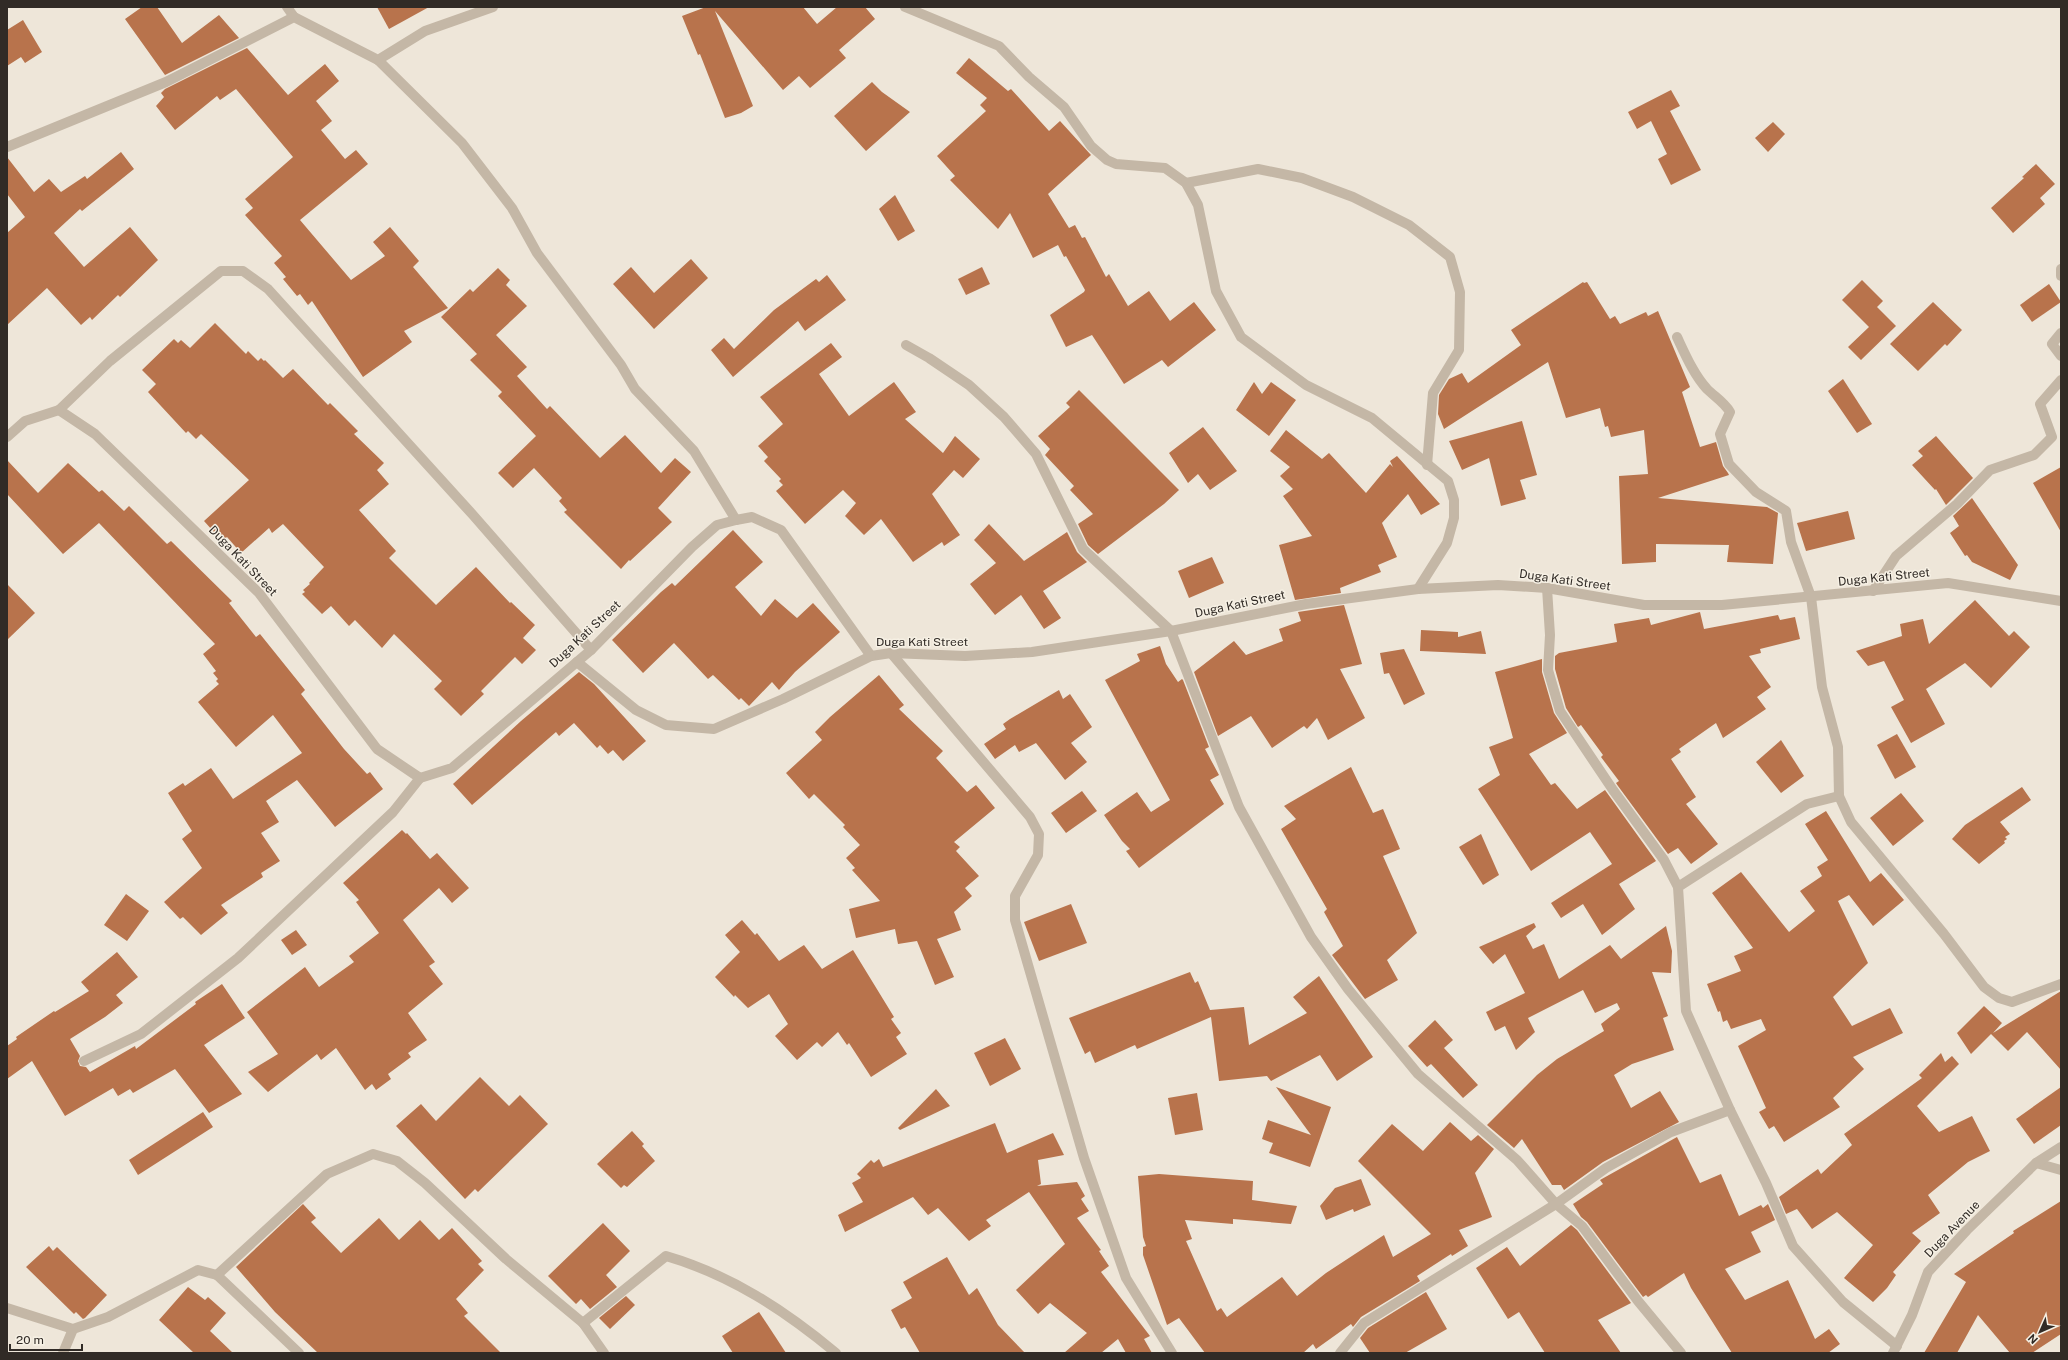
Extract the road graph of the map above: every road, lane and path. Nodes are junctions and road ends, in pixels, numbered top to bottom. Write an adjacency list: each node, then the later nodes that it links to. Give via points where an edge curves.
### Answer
1 (287, 7): 4 (street)
2 (493, 7): 5 (street, via 425,31)
3 (905, 7): 7 (street, via 1000,46 1029,77 1064,108 1091,146 1107,160 1116,164 1165,168)
4 (294, 17): 5 (street); 6 (street, via 166,82)
5 (378, 60): 18 (street, via 462,143 512,208 537,253 621,365 635,389 694,452)
6 (7, 147)
7 (1186, 183): 17 (street, via 1198,205 1216,291 1241,336 1306,385 1372,418); 17 (street, via 1258,168 1302,178 1353,197 1409,225 1450,257 1460,292 1460,350 1433,392)
8 (2061, 269): 9 (street)
9 (2061, 276)
10 (2061, 333): 13 (street, via 2052,344)
11 (1677, 337): 22 (street, via 1707,389 1727,406 1730,412 1720,434 1729,464 1756,492 1786,511 1791,542)
12 (906, 345): 24 (street, via 969,385 1004,417 1036,454 1083,549)
13 (2061, 356)
14 (2061, 380): 21 (street, via 2040,404 2052,437 2034,455 1990,470 1957,504 1896,556)
15 (59, 410): 16 (street, via 25,421); 25 (street, via 110,361 221,271 243,271 268,289 473,515); 29 (street, Duga Kati Street, via 95,434 259,593 377,749)
16 (7, 437)
17 (1427, 465): 20 (street, via 1448,481 1454,500 1454,518 1447,543)
18 (736, 520): 25 (street, Duga Kati Street, via 717,525 697,542); 27 (street, Duga Kati Street, via 752,517 781,530)
19 (1547, 588): 20 (street, Duga Kati Street, via 1498,585); 22 (street, Duga Kati Street, via 1644,605 1722,605); 31 (street, via 1550,635 1548,670 1560,711 1664,860)
20 (1418, 589): 24 (street, Duga Kati Street, via 1306,604)
21 (1873, 591): 22 (street, Duga Kati Street); 23 (street, Duga Kati Street, via 1948,583)
22 (1811, 598): 30 (street, via 1822,687 1838,747)
23 (2061, 601)
24 (1171, 631): 26 (street, Duga Kati Street, via 1032,652 965,656); 38 (street, via 1239,807 1311,937 1348,989 1418,1074 1517,1160)
25 (591, 650): 28 (street, Duga Kati Street)
26 (891, 653): 27 (street, Duga Kati Street); 48 (street, via 1030,817 1039,834 1038,855 1015,896 1015,920 1084,1158 1126,1278)
27 (871, 656): 28 (street, via 714,729 666,725 636,710)
28 (577, 662): 29 (street, Duga Kati Street, via 452,768)
29 (420, 778): 33 (street, via 393,812 238,958 141,1034)
30 (1839, 796): 31 (street, via 1806,804); 32 (street, via 1851,822 1944,934 1984,987 1999,998 2012,1002)
31 (1678, 887): 34 (street, via 1686,1011)
32 (2061, 984)
33 (84, 1062)
34 (1730, 1110): 38 (street, via 1671,1132 1606,1168); 43 (street, via 1793,1246 1843,1302)
35 (2061, 1147): 36 (street, Duga Avenue)
36 (2036, 1163): 37 (street); 43 (street, Duga Avenue, via 1928,1272 1912,1315)
37 (2061, 1170)
38 (1556, 1204): 49 (street, via 1364,1323); 50 (street, via 1582,1226)
39 (217, 1275): 41 (street, via 327,1174 373,1154 397,1161 426,1183 506,1259); 42 (street, via 198,1270 108,1318); 45 (street)
40 (7, 1308): 42 (street)
41 (583, 1323): 46 (street); 47 (street, via 666,1256 739,1285 796,1320)
42 (73, 1329): 44 (street)
43 (1895, 1349)
44 (63, 1353)
45 (300, 1353)
46 (604, 1353)
47 (836, 1353)
48 (1172, 1353)
49 (1340, 1353)
50 (1681, 1353)

